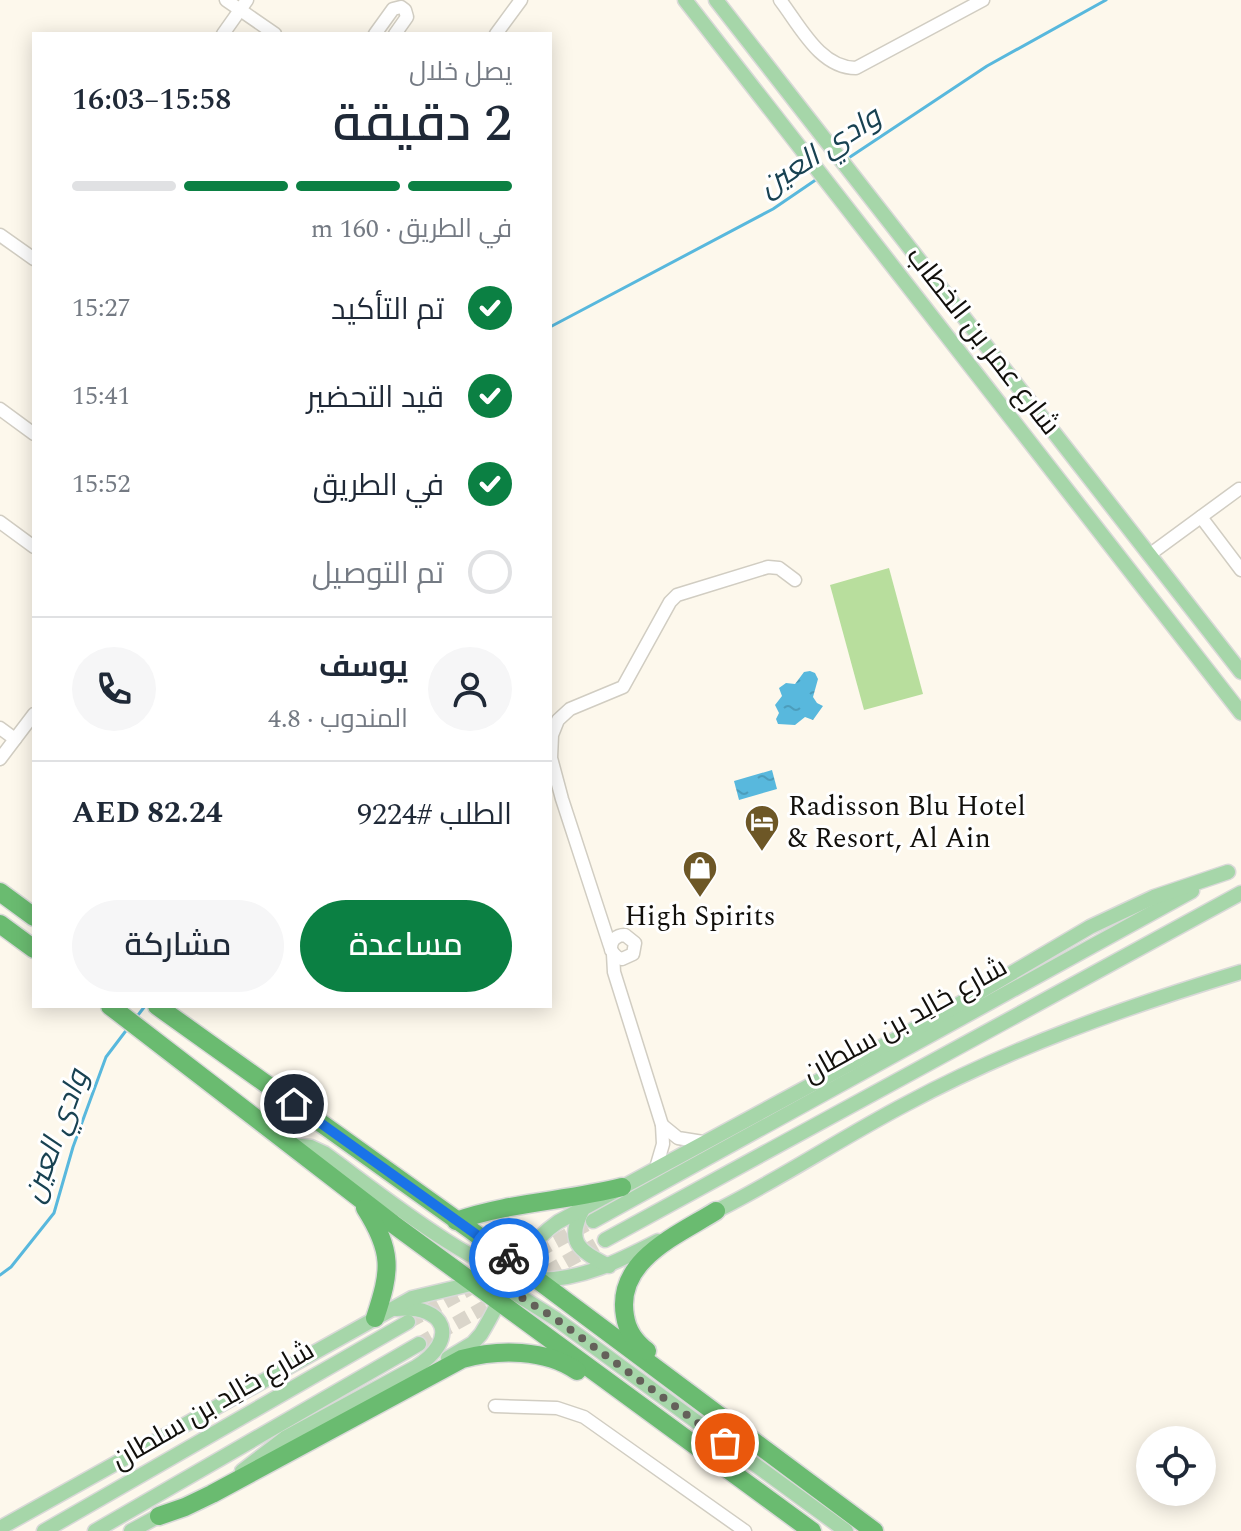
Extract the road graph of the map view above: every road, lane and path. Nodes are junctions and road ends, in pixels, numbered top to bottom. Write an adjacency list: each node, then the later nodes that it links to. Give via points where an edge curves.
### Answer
1 (226, 0): 7 (street)
2 (685, 0): 25 (main road, شارع عمر بن الخطاب)
3 (716, 0): 21 (main road, شارع عمر بن الخطاب)
4 (780, 0): 5 (street, via 826,59 856,68)
5 (983, 0)
6 (518, 1): 12 (street)
7 (243, 5): 8 (street); 9 (street)
8 (224, 32)
9 (273, 32)
10 (376, 32): 11 (street, via 393,9 401,7 407,17)
11 (396, 32)
12 (497, 32)
13 (0, 235): 14 (street)
14 (32, 258)
15 (0, 409): 16 (street)
16 (32, 433)
17 (1239, 489): 18 (street)
18 (1201, 517): 21 (street); 22 (street)
19 (0, 522): 20 (street)
20 (32, 546)
21 (1149, 555): 24 (main road, شارع عمر بن الخطاب)
22 (1241, 570)
23 (795, 580): 28 (street, via 768,567 677,595 623,687 570,709)
24 (1241, 672)
25 (1241, 713)
26 (32, 717): 29 (street)
27 (0, 728): 29 (street)
28 (552, 735)
29 (15, 739): 30 (street)
30 (0, 759)
31 (552, 762): 36 (street)
32 (1235, 868): 45 (main road, via 1090,927 899,1038); 53 (main road, شارع خالِد بن سلطان)
33 (0, 892): 35 (highway)
34 (1241, 893): 54 (main road, شارع خالِد بن سلطان)
35 (32, 916)
36 (602, 919): 38 (street); 40 (street)
37 (0, 924): 39 (highway)
38 (625, 935): 40 (street, via 614,939); 40 (street, via 633,939 633,954)
39 (32, 948)
40 (617, 954): 44 (street, via 614,972)
41 (1241, 972): 51 (main road, via 1122,1010 954,1080)
42 (113, 1008): 46 (highway)
43 (160, 1008): 52 (highway)
44 (662, 1125): 45 (street, via 678,1138); 47 (street)
45 (703, 1142): 47 (main road)
46 (292, 1145): 49 (highway); 57 (main road, via 324,1153)
47 (656, 1168): 48 (main road)
48 (622, 1187): 50 (main road); 52 (highway, via 510,1205)
49 (357, 1196): 58 (highway); 59 (highway, via 381,1234 388,1261)
50 (584, 1206): 55 (main road, via 574,1238 579,1248); 57 (main road, via 533,1242)
51 (716, 1211): 55 (main road); 63 (highway, via 634,1268 624,1294 626,1325 642,1347 748,1426)
52 (456, 1221): 57 (highway)
53 (593, 1221)
54 (605, 1240)
55 (609, 1266): 56 (main road)
56 (537, 1280): 57 (highway); 63 (highway)
57 (508, 1282): 58 (highway); 64 (main road, via 481,1334 462,1350); 65 (highway); 75 (main road)
58 (475, 1283): 59 (main road, via 422,1294)
59 (383, 1314): 64 (main road, via 418,1307 431,1313 442,1333 434,1353 285,1438); 66 (main road)
60 (408, 1322): 70 (main road, شارع خالِد بن سلطان)
61 (419, 1344): 71 (main road, شارع خالِد بن سلطان)
62 (495, 1406): 73 (street, via 557,1408 584,1417)
63 (785, 1465): 76 (highway)
64 (242, 1471): 67 (main road)
65 (754, 1489): 67 (highway, via 713,1469 573,1367 552,1357 490,1354 462,1359 212,1494); 74 (highway)
66 (61, 1493): 68 (main road); 69 (main road)
67 (159, 1516): 72 (main road)
68 (0, 1528)
69 (8, 1531)
70 (44, 1531)
71 (95, 1531)
72 (131, 1531)
73 (745, 1531)
74 (812, 1531)
75 (846, 1531)
76 (874, 1531)

